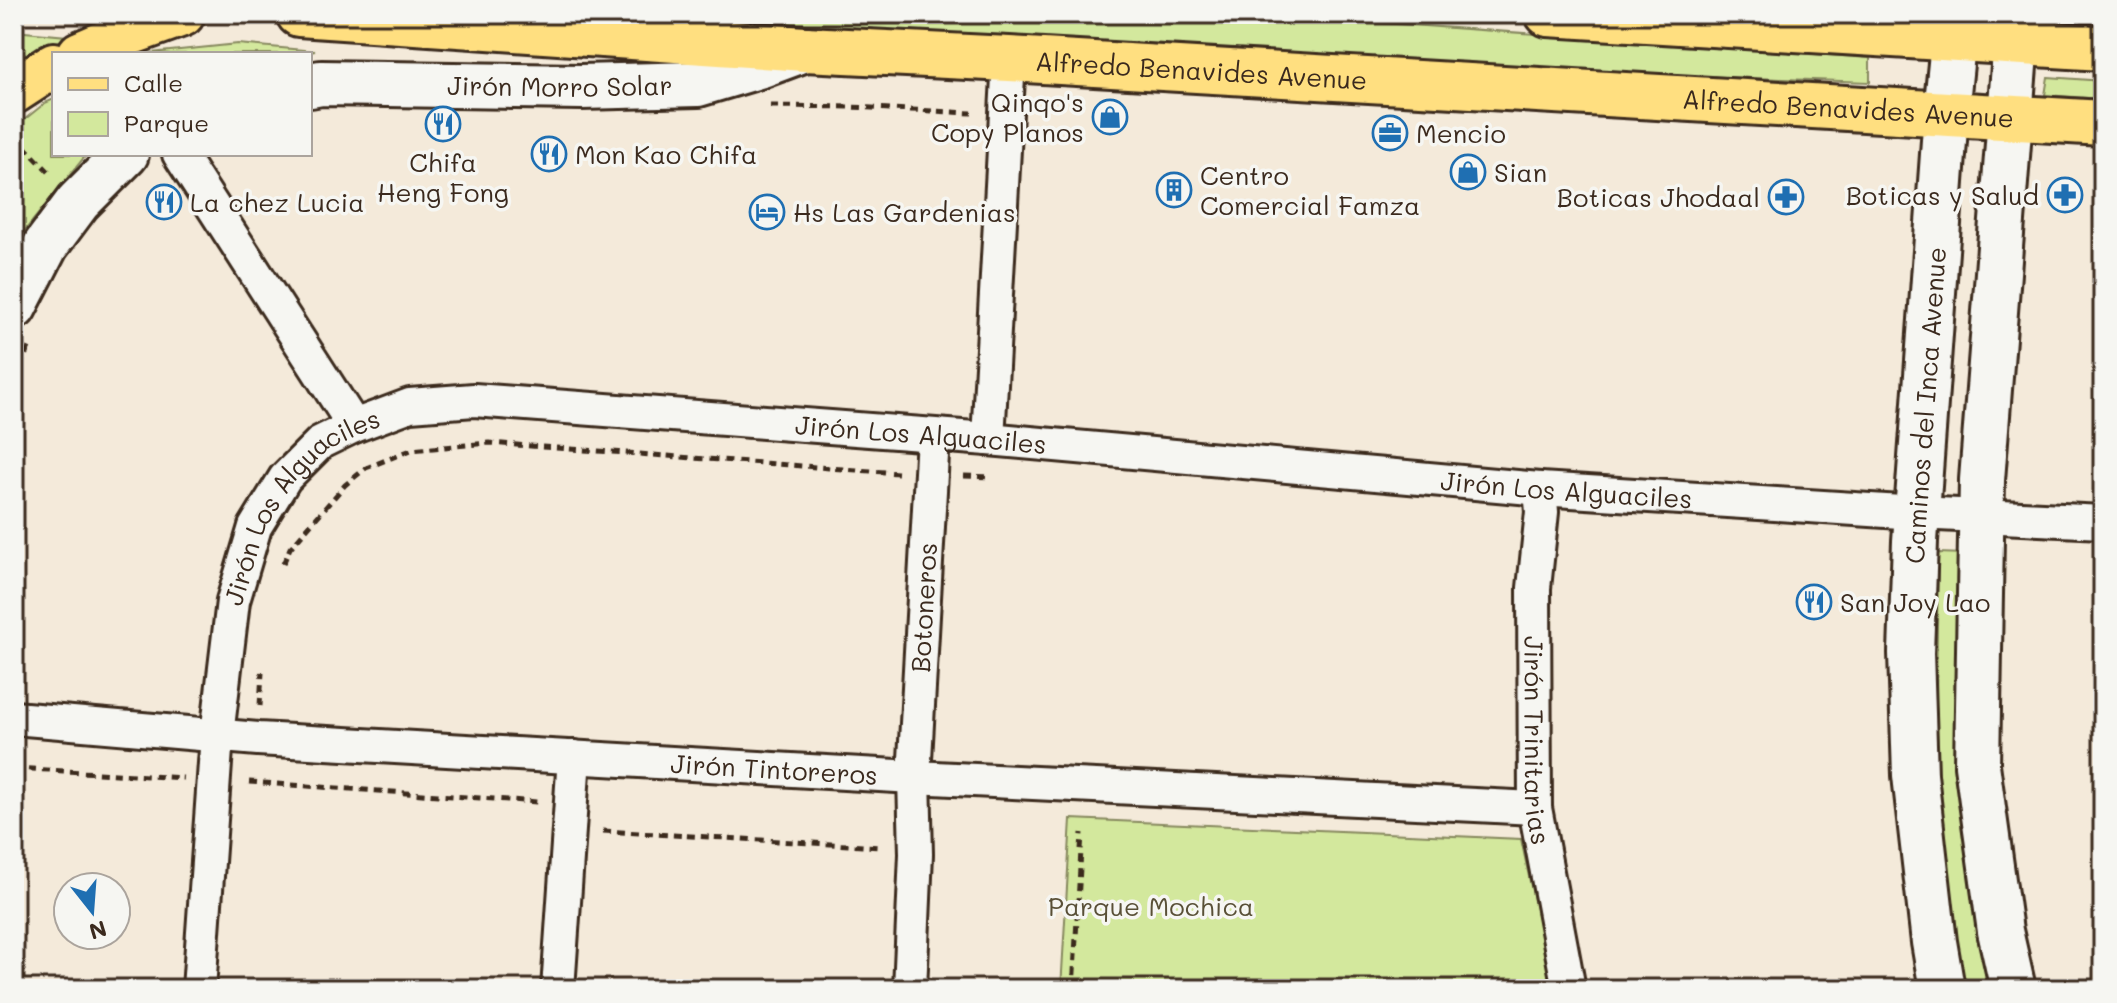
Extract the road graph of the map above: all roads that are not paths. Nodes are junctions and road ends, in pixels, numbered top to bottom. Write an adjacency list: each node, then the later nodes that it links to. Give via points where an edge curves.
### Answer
1 (182, 14): 8 (main road)
2 (299, 14): 7 (main road, Alfredo Benavides Avenue)
3 (1548, 14): 4 (main road)
4 (1956, 27): 5 (main road); 13 (main road, Caminos del Inca Avenue)
5 (2017, 29): 6 (main road); 14 (main road)
6 (2103, 48)
7 (805, 49): 9 (main road, Alfredo Benavides Avenue); 11 (main road, Jirón Morro Solar, via 698,84)
8 (85, 52)
9 (1009, 59): 13 (main road, Alfredo Benavides Avenue); 21 (street)
10 (52, 66): 12 (main road)
11 (312, 85)
12 (14, 91)
13 (1946, 113): 14 (main road, Alfredo Benavides Avenue); 23 (main road, Caminos del Inca Avenue)
14 (2010, 117): 15 (main road, Alfredo Benavides Avenue); 24 (main road)
15 (2103, 123)
16 (124, 156): 18 (main road, via 78,202 46,245)
17 (180, 156): 19 (street)
18 (14, 307)
19 (354, 426): 20 (street, Jirón Los Alguaciles, via 410,405 474,400); 27 (street, Jirón Los Alguaciles, via 321,442 285,478 255,527 233,601)
20 (933, 437): 21 (street, Jirón Los Alguaciles); 29 (street, Botoneros)
21 (988, 439): 22 (street, Jirón Los Alguaciles)
22 (1540, 489): 23 (street, Jirón Los Alguaciles); 30 (street, Jirón Trinitarias, via 1534,588)
23 (1917, 513): 24 (street, Jirón Los Alguaciles); 35 (main road, Caminos del Inca Avenue, via 1911,653 1915,775)
24 (1980, 517): 25 (street, Jirón Los Alguaciles); 36 (main road, via 1977,765)
25 (2103, 522)
26 (14, 718): 27 (street, Jirón Tintoreros)
27 (217, 735): 28 (street, Jirón Tintoreros); 31 (street, Jirón Los Alguaciles)
28 (574, 757): 29 (street, Jirón Tintoreros); 32 (street)
29 (914, 777): 30 (street, Jirón Tintoreros); 33 (street, Botoneros)
30 (1535, 808): 34 (street, Jirón Trinitarias)
31 (199, 989)
32 (558, 989)
33 (910, 989)
34 (1569, 989)
35 (1942, 989)
36 (2013, 989)

